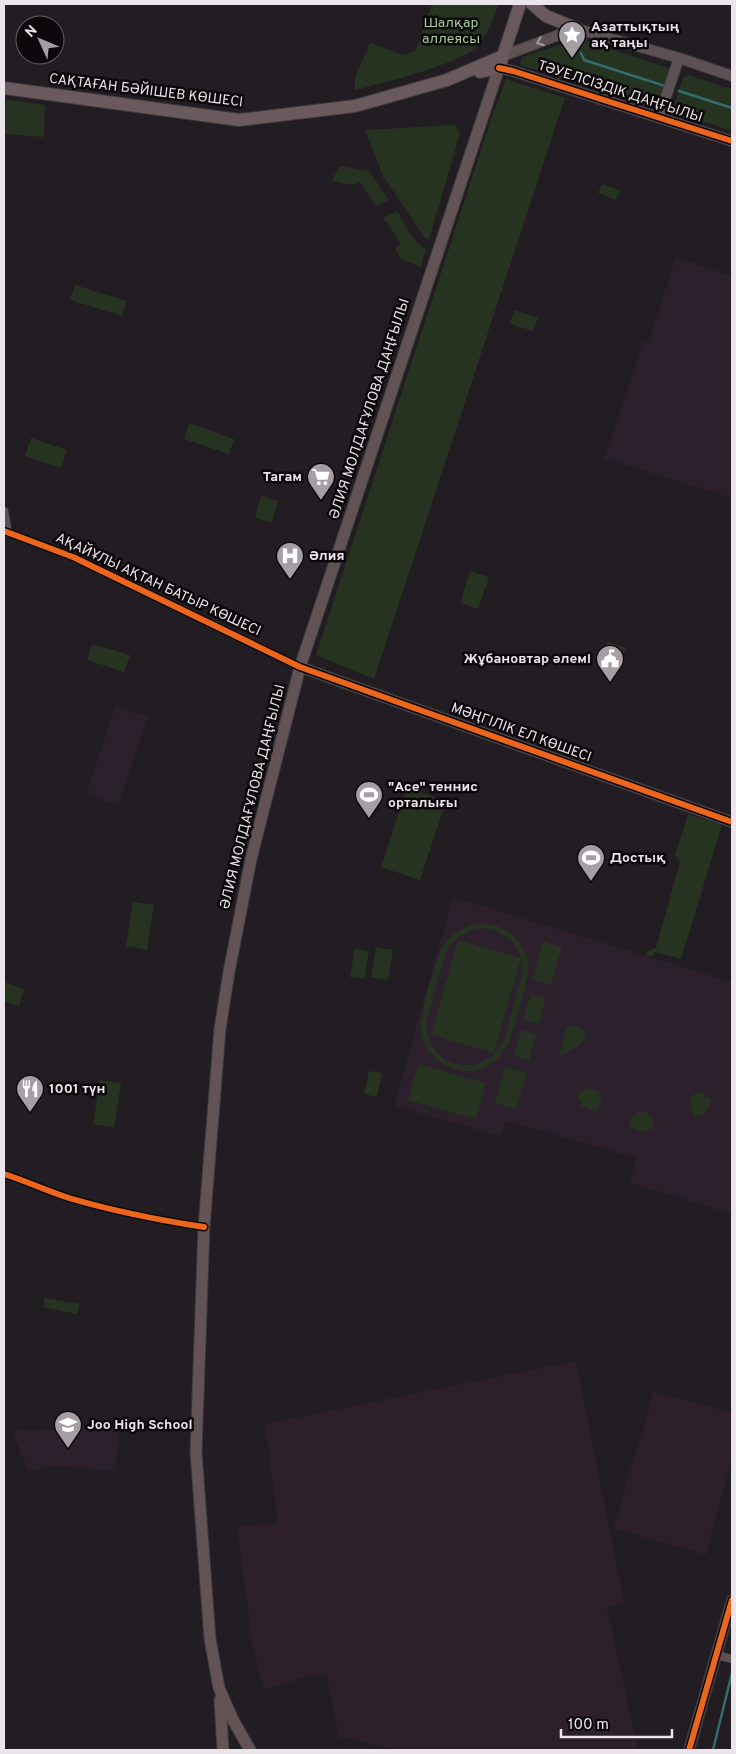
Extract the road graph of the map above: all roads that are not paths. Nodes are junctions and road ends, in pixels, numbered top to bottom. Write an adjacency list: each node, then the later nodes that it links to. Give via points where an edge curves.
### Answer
1 (520, 4): 5 (main road, ӘЛИЯ МОЛДАҒҰЛОВА ДАҢҒЫЛЫ)
2 (532, 4): 3 (main road, via 546,16)
3 (578, 29): 4 (street); 5 (street, ТӘУЕЛСІЗДІК ДАҢҒЫЛЫ, one-way to 5, via 569,30)
4 (679, 58): 6 (street); 8 (street)
5 (501, 62): 7 (main road, САҚТАҒАН БӘЙІШЕВ КӨШЕСІ, via 428,87 355,106 240,120); 8 (street, ТӘУЕЛСІЗДІК ДАҢҒЫЛЫ, via 513,71); 12 (main road, ӘЛИЯ МОЛДАҒҰЛОВА ДАҢҒЫЛЫ)
6 (732, 76)
7 (4, 88)
8 (659, 117): 9 (street, ТӘУЕЛСІЗДІК ДАҢҒЫЛЫ)
9 (732, 141)
10 (4, 511): 11 (street)
11 (6, 532): 12 (street, АҚАЙҰЛЫ АҚТАН БАТЫР КӨШЕСІ, via 73,557)
12 (300, 667): 13 (street, МӘҢГІЛІК ЕЛ КӨШЕСІ); 15 (main road, ӘЛИЯ МОЛДАҒҰЛОВА ДАҢҒЫЛЫ, via 251,859 229,972 217,1065)
13 (732, 822)
14 (4, 1174): 15 (street, via 104,1208)
15 (204, 1227): 19 (main road, ӘЛИЯ МОЛДАҒҰЛОВА ДАҢҒЫЛЫ, via 196,1452 210,1639)
16 (732, 1600): 17 (street)
17 (716, 1655): 18 (street); 22 (street)
18 (732, 1659)
19 (219, 1688): 20 (main road); 21 (main road)
20 (223, 1750)
21 (250, 1750)
22 (688, 1750)

